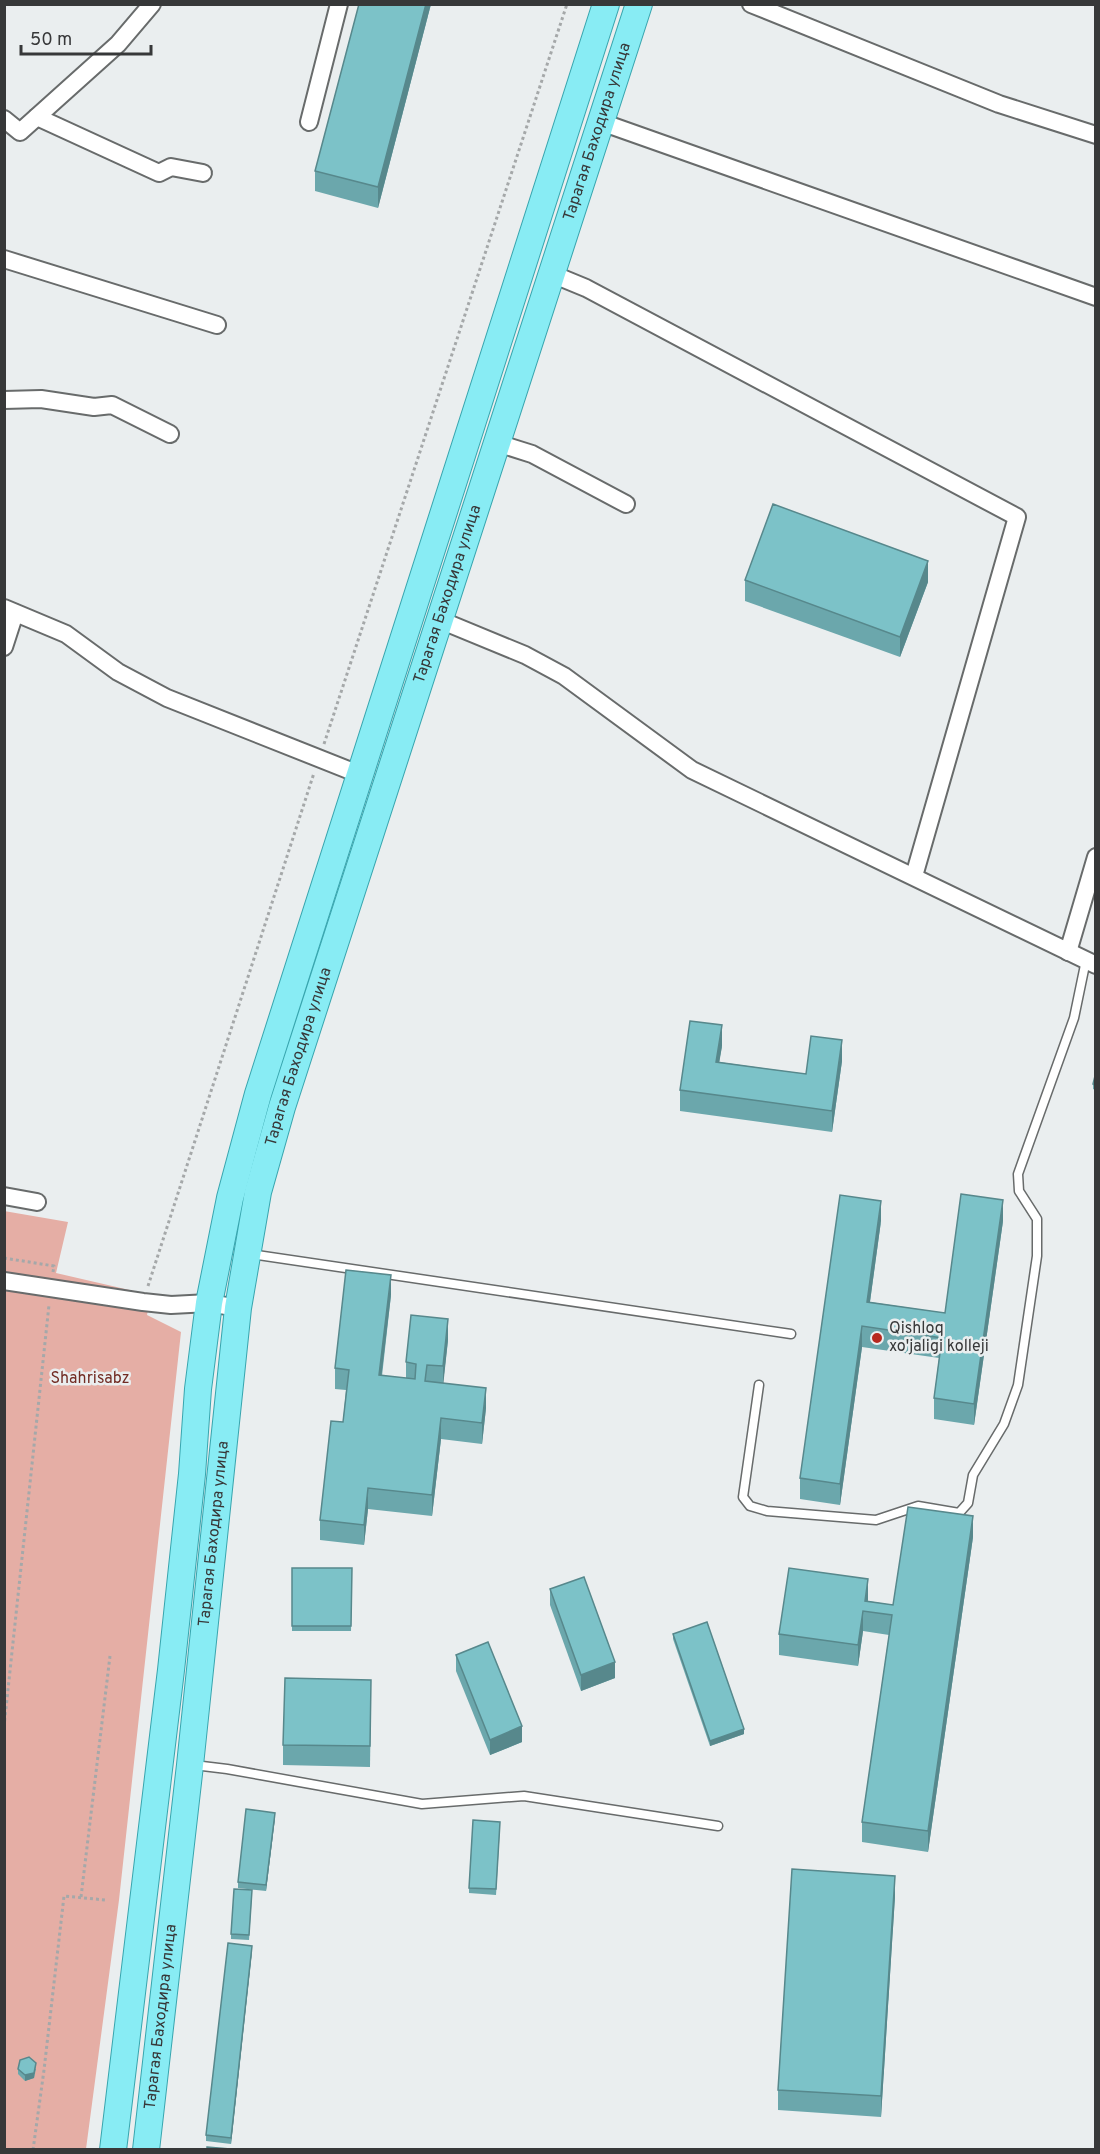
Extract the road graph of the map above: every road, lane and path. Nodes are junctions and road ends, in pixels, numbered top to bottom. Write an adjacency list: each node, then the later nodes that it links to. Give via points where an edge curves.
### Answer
1 (153, 4): 7 (street, via 118,44)
2 (339, 4): 9 (street)
3 (567, 4): 24 (path)
4 (606, 4): 25 (main road, Тарагая Баходира улица)
5 (639, 4): 10 (main road, Тарагая Баходира улица)
6 (751, 4): 11 (street, via 999,104)
7 (37, 117): 8 (street, via 20,132); 12 (street, via 159,173 171,167)
8 (4, 118)
9 (309, 122)
10 (601, 122): 14 (main road, Тарагая Баходира улица); 15 (street)
11 (1095, 135)
12 (203, 173)
13 (4, 260): 16 (street)
14 (552, 274): 19 (main road, Тарагая Баходира улица); 27 (street, via 586,288 1017,518)
15 (1095, 297)
16 (217, 325)
17 (4, 400): 18 (street, via 112,405)
18 (170, 434)
19 (497, 443): 20 (street, via 532,454); 22 (main road, Тарагая Баходира улица)
20 (626, 504)
21 (10, 610): 23 (street); 24 (street, via 66,633 118,672 167,698)
22 (440, 620): 27 (street, via 525,655 564,676 692,770); 32 (main road, Тарагая Баходира улица, via 282,1107)
23 (4, 647)
24 (319, 759): 25 (street); 36 (path)
25 (361, 775): 37 (main road, Тарагая Баходира улица, via 258,1094 230,1198)
26 (1095, 858): 28 (street)
27 (914, 876): 28 (street)
28 (1068, 952): 29 (street)
29 (1092, 960): 40 (lane, via 1018,1174 1019,1191 1037,1219 1037,1256 1018,1384 1004,1424 973,1475 968,1503 959,1513 918,1506 876,1520 767,1511 750,1506 743,1497)
30 (4, 1196): 31 (street)
31 (37, 1202)
32 (246, 1253): 38 (main road, Тарагая Баходира улица); 39 (lane)
33 (4, 1258): 35 (path, via 54,1266)
34 (4, 1281): 35 (street)
35 (51, 1287): 36 (street); 42 (path)
36 (143, 1302): 37 (street)
37 (209, 1303): 38 (street); 48 (main road, Тарагая Баходира улица, via 171,1670)
38 (238, 1308): 43 (main road, Тарагая Баходира улица)
39 (790, 1334)
40 (759, 1385)
41 (110, 1656): 45 (path)
42 (4, 1727)
43 (190, 1765): 44 (lane, via 422,1804 524,1796); 49 (main road, Тарагая Баходира улица)
44 (718, 1826)
45 (81, 1897): 46 (path); 47 (path, via 64,1896)
46 (105, 1900)
47 (33, 2150)
48 (113, 2150)
49 (146, 2150)

